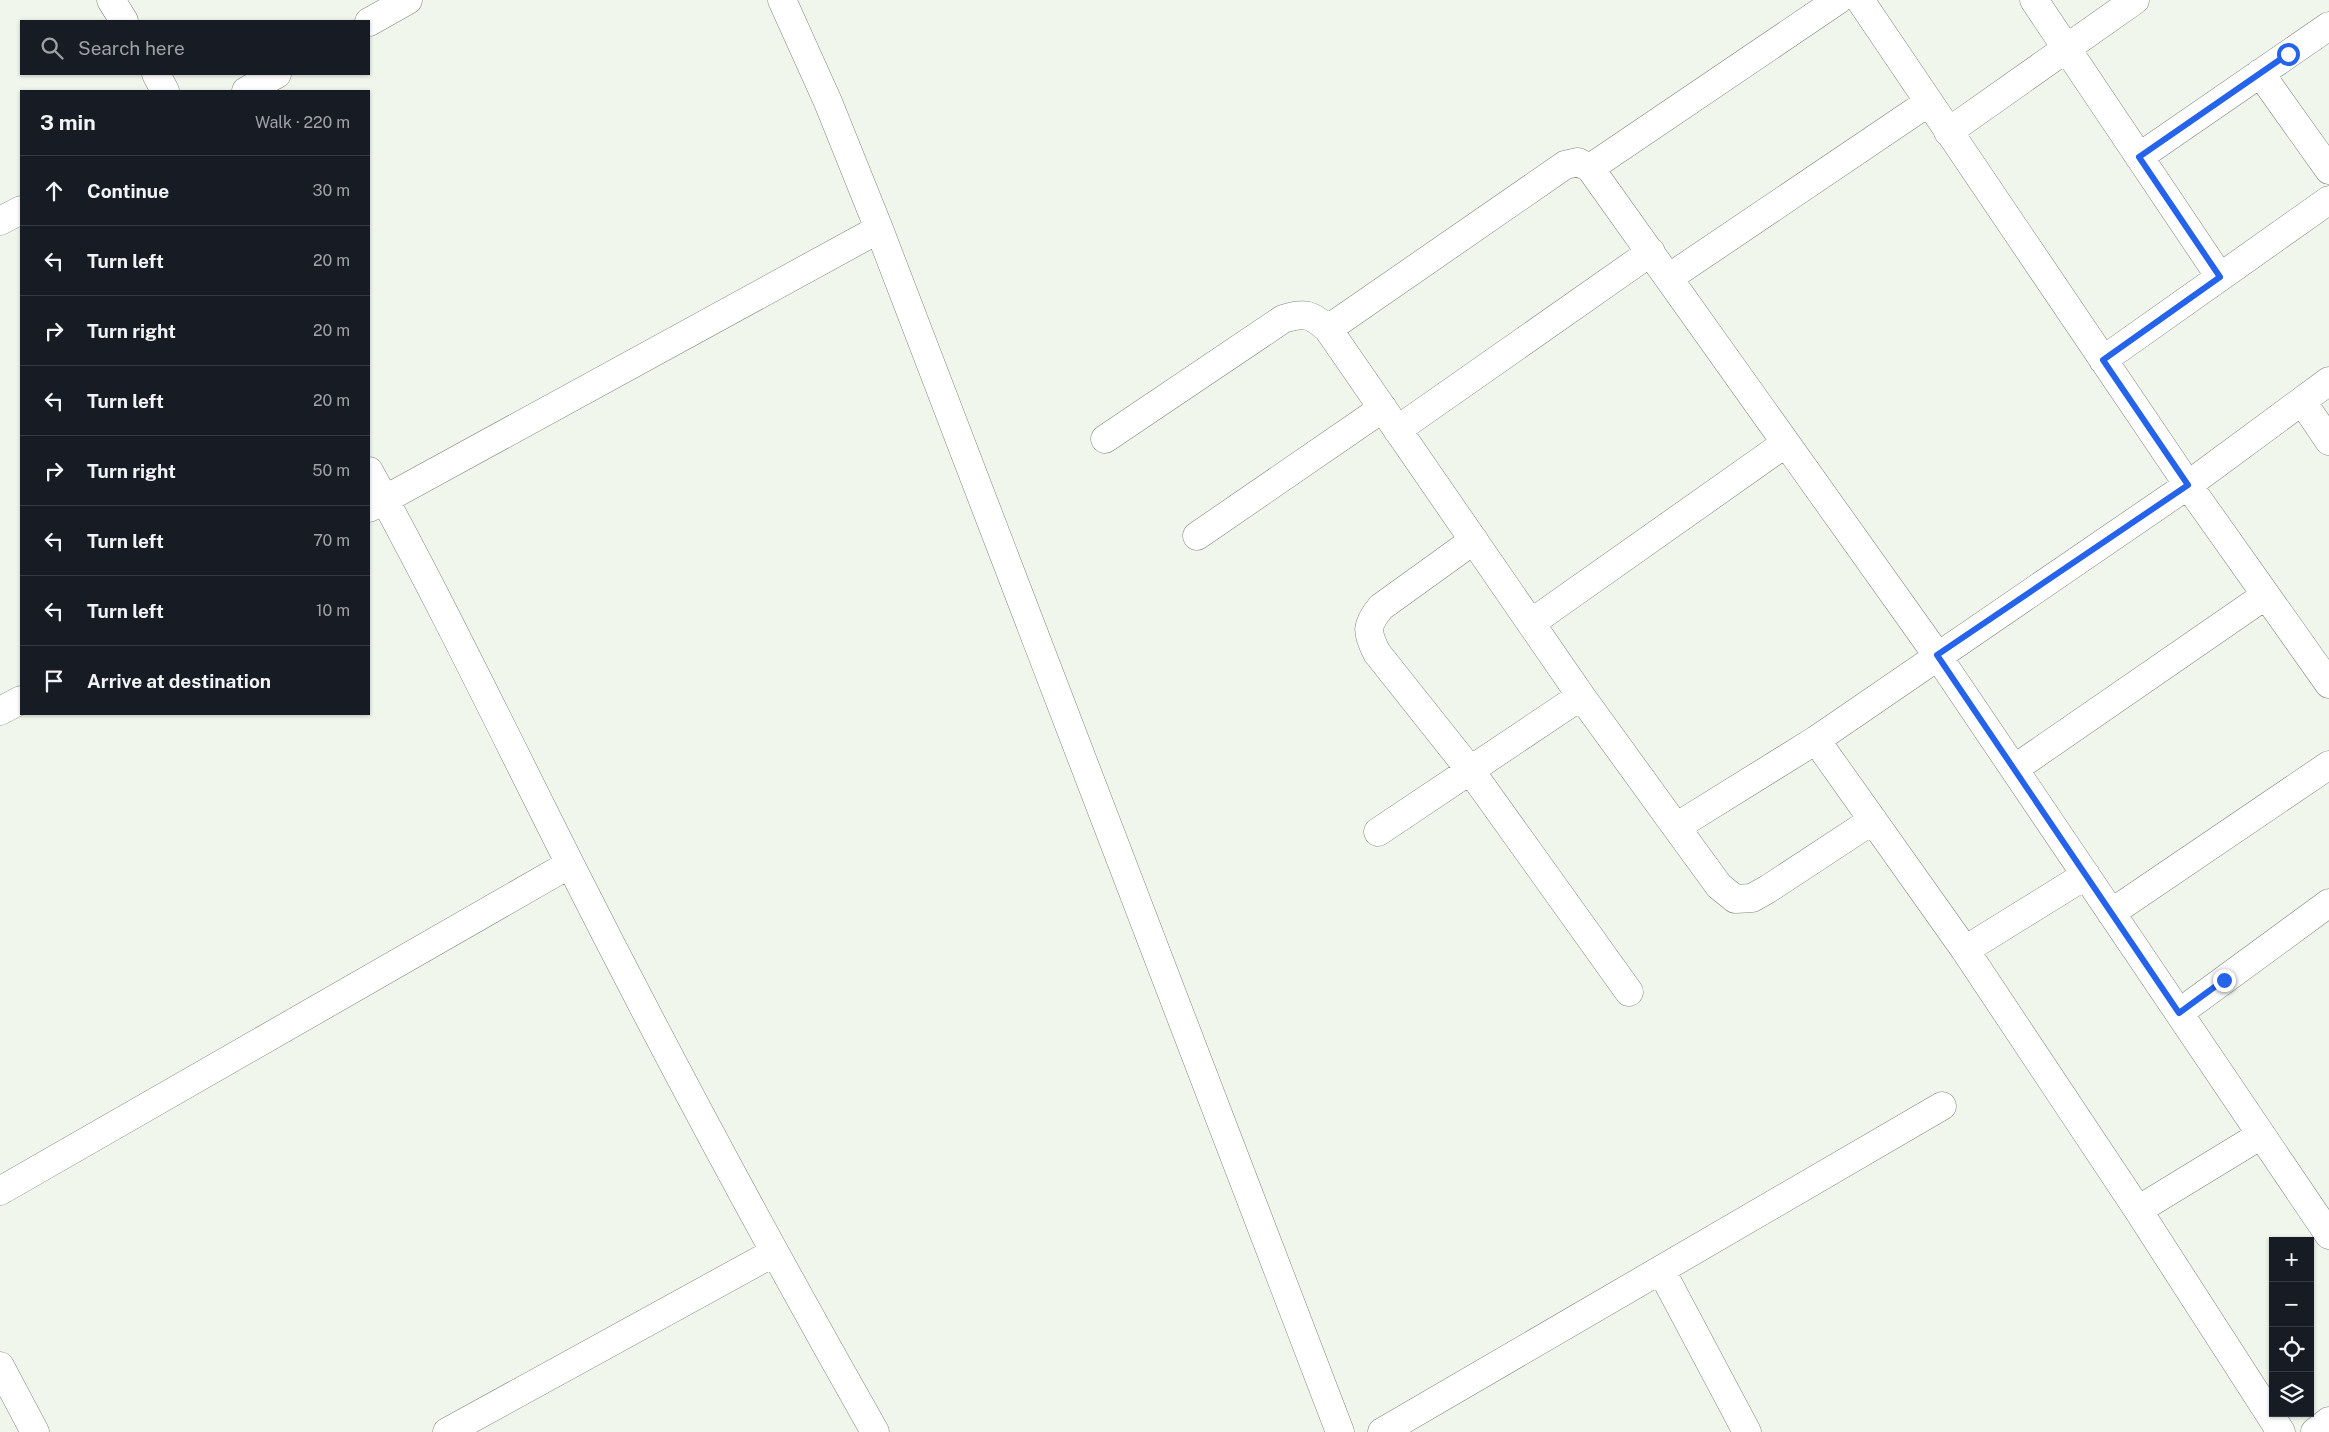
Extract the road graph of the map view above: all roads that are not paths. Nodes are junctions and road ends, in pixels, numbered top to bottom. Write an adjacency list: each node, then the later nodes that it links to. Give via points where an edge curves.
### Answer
1 (111, 0): 8 (street)
2 (408, 0): 9 (street)
3 (782, 0): 25 (street, via 828,102)
4 (1838, 0): 20 (street)
5 (1860, 0): 17 (street)
6 (2034, 0): 11 (street)
7 (2135, 0): 11 (street)
8 (123, 20)
9 (370, 21)
10 (2329, 26): 12 (street)
11 (2067, 48): 18 (street); 19 (street)
12 (2260, 73): 19 (street); 21 (street)
13 (157, 75): 15 (street)
14 (275, 75): 16 (street)
15 (164, 90)
16 (248, 90)
17 (1929, 102): 18 (street); 27 (street)
18 (1948, 132): 30 (street)
19 (2139, 157): 28 (street)
20 (1590, 168): 26 (street); 29 (street, via 1578,162 1565,165)
21 (2329, 170)
22 (2329, 200): 28 (street)
23 (20, 211): 24 (street)
24 (0, 221)
25 (879, 229): 39 (street); 75 (street)
26 (1651, 252): 27 (street); 33 (street)
27 (1670, 277): 36 (street)
28 (2220, 277): 30 (street)
29 (1328, 329): 33 (street); 34 (street, via 1312,316 1297,315 1283,319)
30 (2103, 360): 38 (street)
31 (2329, 381): 32 (street)
32 (2302, 401): 35 (street); 38 (street)
33 (1390, 419): 40 (street); 41 (street)
34 (1105, 439)
35 (2329, 441)
36 (1786, 443): 43 (street); 44 (street)
37 (370, 475): 39 (street)
38 (2188, 485): 42 (street); 44 (street)
39 (377, 504): 56 (street, via 478,676)
40 (1197, 536)
41 (1474, 540): 43 (street); 52 (street, via 1381,607 1370,620 1368,636 1377,653)
42 (2266, 595): 45 (street); 51 (street)
43 (1530, 623): 46 (street)
44 (1937, 655): 49 (street); 51 (street)
45 (2329, 684)
46 (1581, 696): 52 (street); 54 (street)
47 (20, 701): 48 (street)
48 (0, 712)
49 (1816, 740): 53 (street); 54 (street)
50 (2329, 765): 59 (street)
51 (2014, 769): 57 (street)
52 (1470, 770): 55 (street); 61 (street)
53 (1873, 820): 54 (street, via 1752,898 1735,898 1719,886); 60 (street)
54 (1676, 827)
55 (1378, 832)
56 (570, 864): 65 (street); 68 (street)
57 (2086, 875): 59 (street); 60 (street)
58 (2329, 903): 62 (street)
59 (2111, 912): 62 (street)
60 (1965, 950): 66 (street)
61 (1629, 992)
62 (2179, 1013): 64 (street)
63 (1942, 1106): 69 (street)
64 (2261, 1135): 66 (street); 67 (street)
65 (0, 1191)
66 (2138, 1210): 78 (street)
67 (2329, 1235)
68 (773, 1253): 73 (street); 74 (street)
69 (1661, 1270): 76 (street); 77 (street)
70 (0, 1366): 72 (street)
71 (2329, 1421): 79 (street)
72 (35, 1432)
73 (447, 1432)
74 (875, 1432)
75 (1340, 1432)
76 (1382, 1432)
77 (1747, 1432)
78 (2281, 1432)
79 (2314, 1432)

